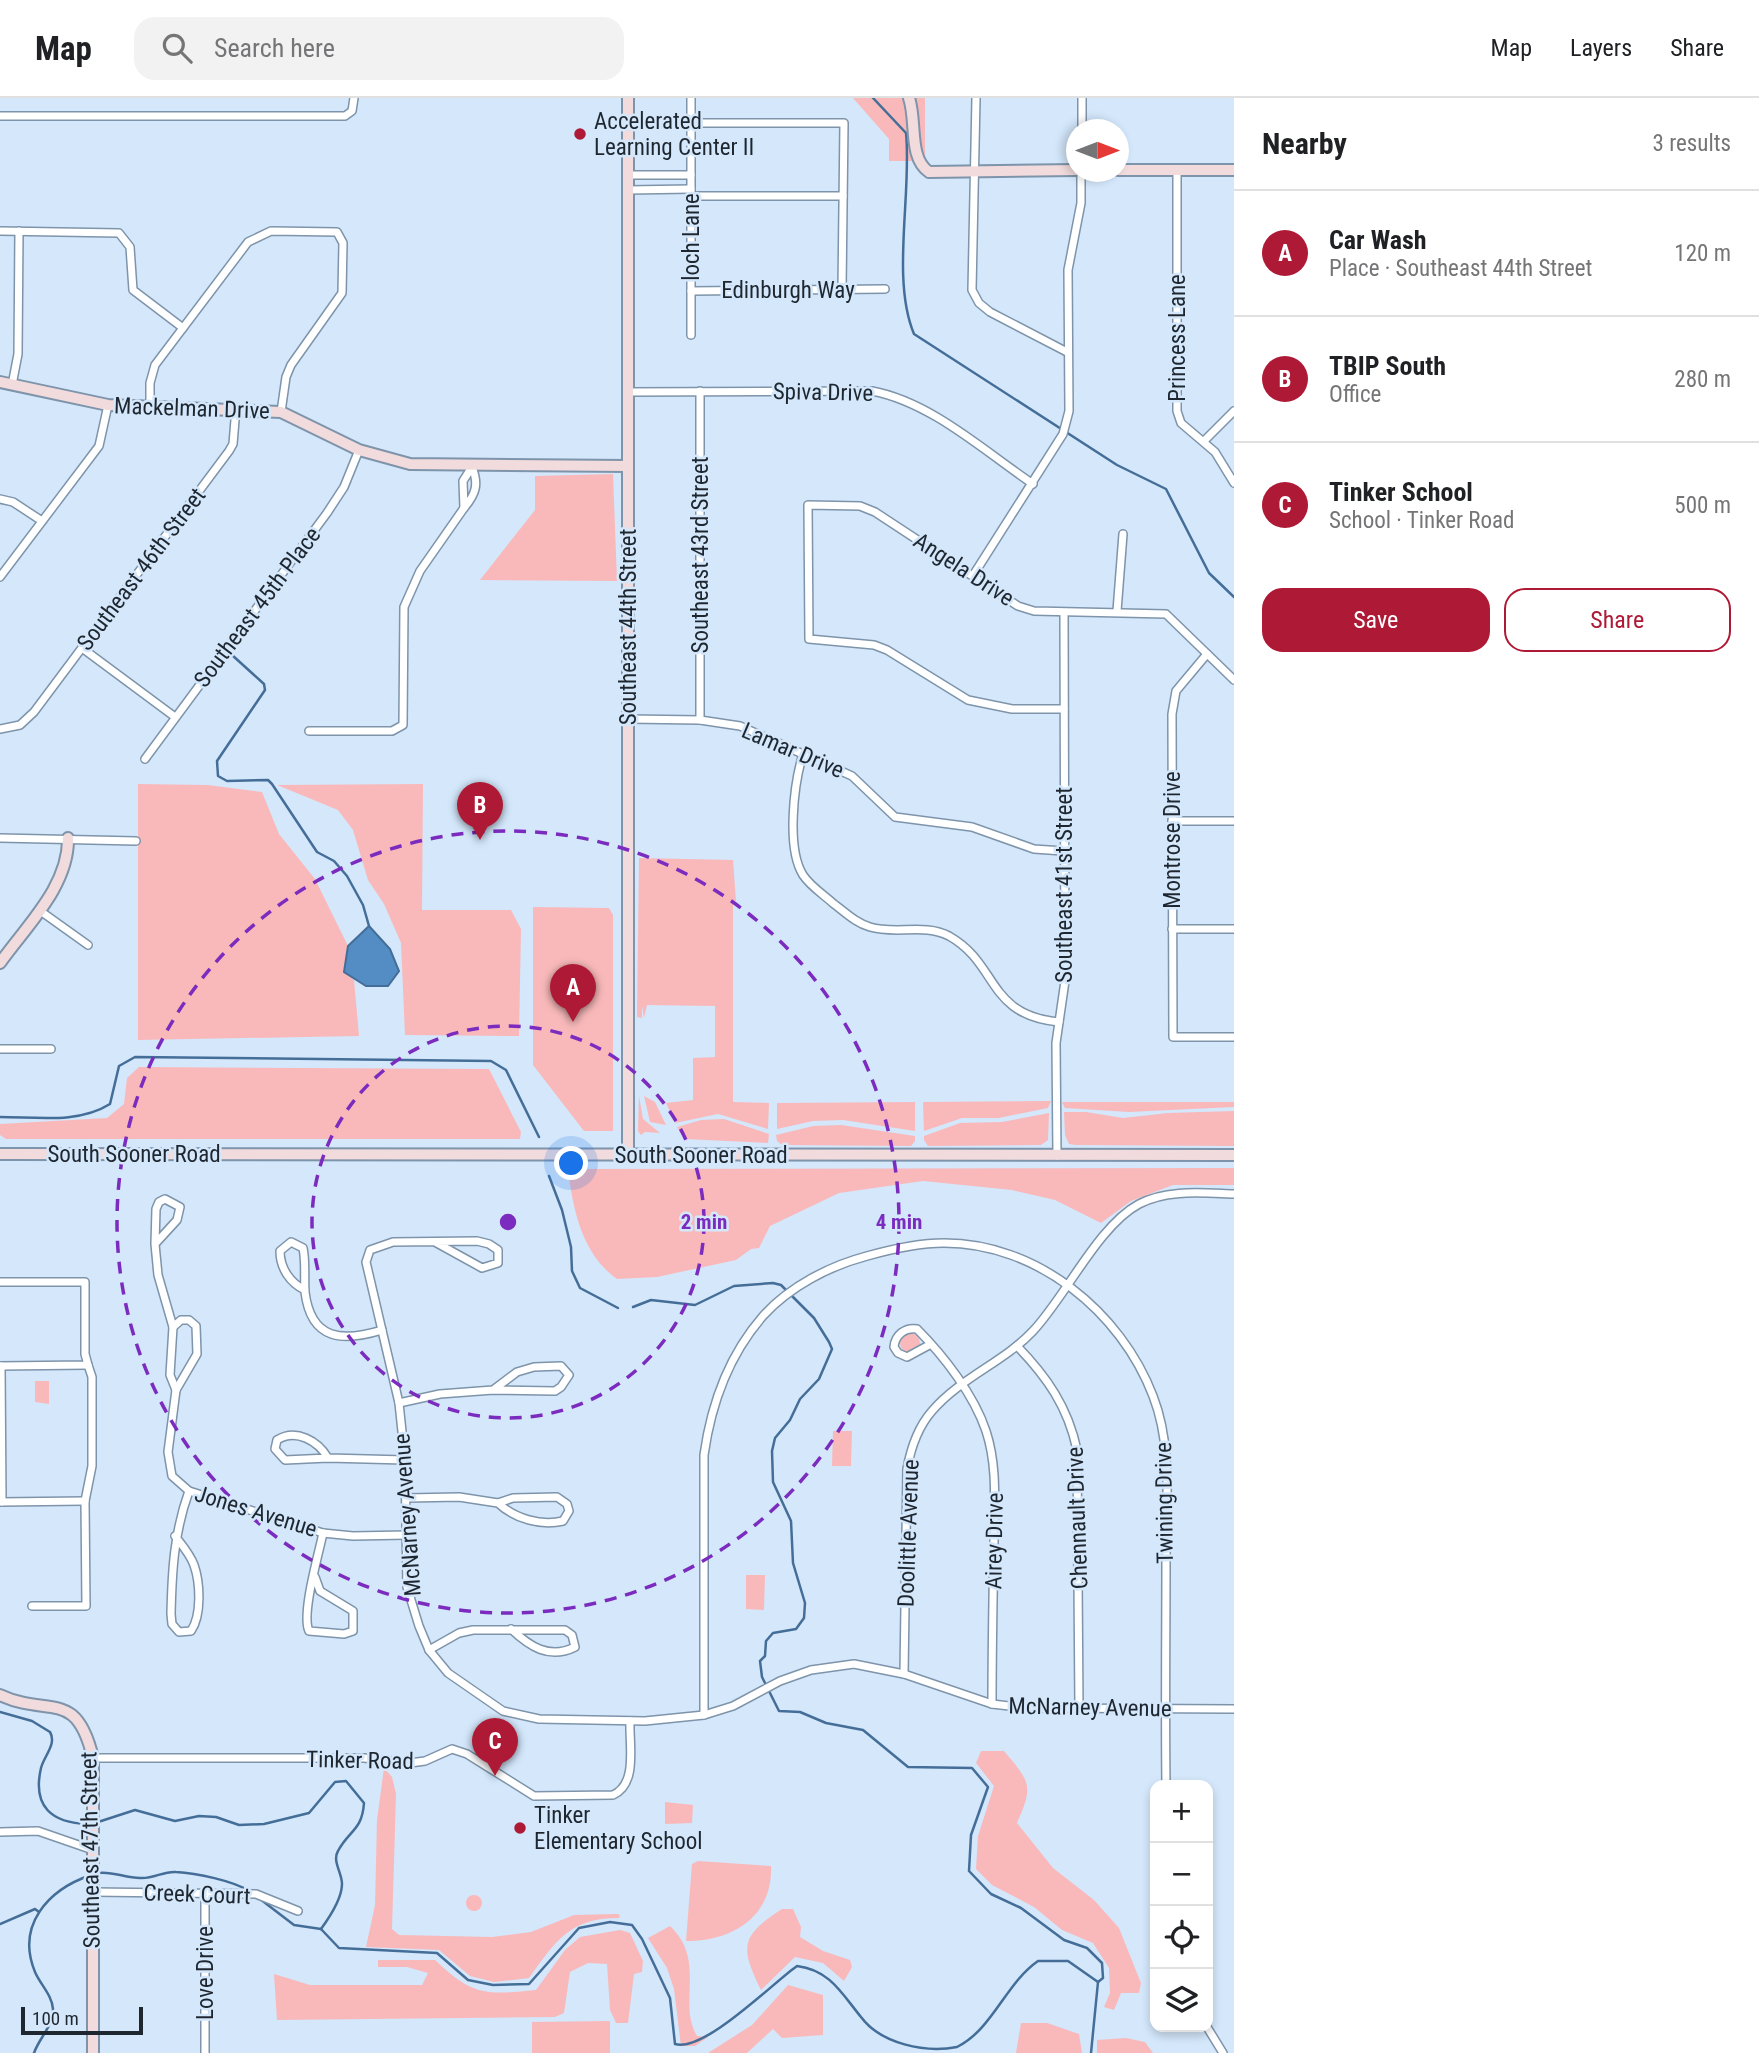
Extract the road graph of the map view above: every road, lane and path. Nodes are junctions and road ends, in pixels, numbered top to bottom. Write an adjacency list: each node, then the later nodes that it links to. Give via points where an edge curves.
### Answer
1 (354, 98): 7 (street, via 351,113 340,116)
2 (628, 98): 15 (main road, Southeast 44th Street)
3 (691, 98): 9 (street, loch Lane)
4 (908, 98): 13 (main road, via 920,166 929,172)
5 (976, 98): 13 (street)
6 (1082, 98): 8 (street)
7 (0, 116)
8 (1082, 119)
9 (691, 123): 17 (street, loch Lane); 22 (street, via 844,123)
10 (1066, 170): 13 (main road)
11 (1129, 170): 14 (main road)
12 (1234, 170): 14 (main road)
13 (974, 171): 30 (street, via 972,289 979,303)
14 (1177, 171): 39 (street, Princess Lane, via 1177,411 1181,423)
15 (628, 175): 16 (street); 19 (main road, Southeast 44th Street)
16 (668, 175): 17 (street); 20 (street)
17 (691, 175): 21 (street, loch Lane)
18 (1082, 182): 30 (street, via 1068,270)
19 (628, 190): 20 (street); 33 (main road, Southeast 44th Street)
20 (668, 190): 21 (street)
21 (691, 193): 22 (street); 27 (street, loch Lane)
22 (843, 196): 25 (street)
23 (0, 231): 24 (street)
24 (19, 231): 28 (street, via 119,233 130,247 133,290); 31 (street, via 18,354)
25 (842, 289): 26 (street, Edinburgh Way); 27 (street, Edinburgh Way)
26 (885, 289)
27 (691, 291): 29 (street, loch Lane)
28 (183, 328): 35 (street, via 152,372); 38 (street, via 258,235 271,231 332,231 340,235 342,293 291,365)
29 (691, 335)
30 (1067, 352): 44 (street, via 1066,423)
31 (6, 384): 34 (main road, Mackelman Drive)
32 (700, 391): 33 (street, Spiva Drive); 44 (street, Spiva Drive, via 872,391 896,396); 61 (street, Southeast 43rd Street)
33 (628, 392): 41 (main road, Southeast 44th Street)
34 (108, 405): 35 (main road, Mackelman Drive); 49 (street, via 99,446)
35 (150, 406): 36 (main road, Mackelman Drive)
36 (236, 408): 38 (main road, Mackelman Drive); 55 (street, Southeast 46th Street, via 229,452)
37 (1234, 411): 39 (street)
38 (281, 412): 40 (main road, Mackelman Drive)
39 (1204, 441): 43 (street, Princess Lane)
40 (359, 450): 42 (main road, Mackelman Drive, via 410,464); 59 (street, Southeast 45th Place, via 340,495)
41 (628, 466): 42 (main road, Mackelman Drive); 60 (main road, Southeast 44th Street)
42 (472, 467): 45 (street); 46 (street)
43 (1234, 483)
44 (1033, 484): 51 (street)
45 (462, 488): 46 (street); 48 (street)
46 (475, 488): 48 (street)
47 (0, 499): 49 (street)
48 (464, 508): 63 (street, via 420,571 404,607 403,726 392,731)
49 (42, 521): 52 (street)
50 (1123, 534): 53 (street)
51 (974, 575): 54 (street, Angela Drive, via 1018,606); 58 (street, Angela Drive, via 875,512 860,506 808,505 809,639 874,645 986,706)
52 (0, 577)
53 (1117, 611): 54 (street, Angela Drive); 56 (street, Angela Drive, via 1166,614)
54 (1064, 613): 58 (street, Southeast 41st Street)
55 (82, 648): 59 (street); 62 (street, Southeast 46th Street, via 26,722)
56 (1207, 654): 57 (street, Angela Drive); 66 (street, Montrose Drive, via 1180,684 1174,700)
57 (1234, 680)
58 (1064, 709): 71 (street, Southeast 41st Street)
59 (175, 717): 65 (street, Southeast 45th Place)
60 (628, 719): 61 (street, Lamar Drive); 83 (main road, Southeast 44th Street)
61 (700, 720): 64 (street, Lamar Drive, via 740,726)
62 (0, 729)
63 (309, 731)
64 (803, 754): 71 (street, Lamar Drive, via 852,776 895,817 972,827 1034,849); 77 (street, via 794,835 803,876 856,922 950,937 967,950 1018,1012 1033,1019)
65 (145, 760)
66 (1172, 821): 67 (street); 73 (street, Montrose Drive)
67 (1234, 821)
68 (0, 838): 69 (street)
69 (68, 838): 70 (street); 72 (main road, via 65,870)
70 (136, 841)
71 (1063, 851): 77 (street, Southeast 41st Street, via 1065,981)
72 (39, 909): 75 (street); 76 (main road)
73 (1172, 929): 74 (street); 78 (street, Montrose Drive, via 1173,1037)
74 (1234, 929)
75 (88, 945)
76 (0, 963)
77 (1059, 1021): 84 (street, Southeast 41st Street)
78 (1234, 1037)
79 (0, 1049): 80 (street)
80 (51, 1049)
81 (0, 1154): 83 (main road, South Sooner Road)
82 (1234, 1155): 84 (main road, South Sooner Road)
83 (628, 1156): 84 (main road, South Sooner Road)
84 (1057, 1156)
85 (1234, 1194): 89 (street, Doolittle Avenue, via 1175,1194 1139,1205 1105,1234)
86 (435, 1242): 86 (street, via 489,1244 498,1250 499,1263 482,1268); 92 (street, McNarney Avenue, via 393,1242 370,1250 366,1262)
87 (155, 1244): 87 (street, via 177,1220 180,1207 173,1201 165,1199 156,1209); 91 (street, via 158,1275)
88 (0, 1282): 96 (street, via 85,1282)
89 (1069, 1287): 94 (street, Doolittle Avenue); 119 (street, Twining Drive, via 1093,1304 1129,1348 1153,1396 1162,1427 1167,1472); 121 (street, Twining Drive, via 1006,1254 945,1243 890,1248 846,1261 793,1291 764,1316 738,1352 707,1429 703,1470)
90 (305, 1290): 90 (street, via 303,1248 291,1242 280,1251 282,1264 295,1285); 92 (street, via 315,1319 330,1335 354,1338)
91 (173, 1327): 99 (street, via 170,1375); 99 (street, Jones Avenue, via 190,1320 196,1326 197,1339 194,1362)
92 (382, 1330): 100 (street, McNarney Avenue)
93 (931, 1345): 93 (street, via 913,1328 897,1337 894,1347 906,1357); 97 (street, Airey Drive)
94 (1017, 1346): 97 (street, Doolittle Avenue); 118 (street, Chennault Drive, via 1055,1391 1077,1450)
95 (0, 1366): 96 (street); 106 (street)
96 (88, 1366): 105 (street, via 92,1377 92,1466)
97 (961, 1386): 115 (street, Doolittle Avenue, via 931,1412 909,1455); 117 (street, Airey Drive, via 981,1418 993,1467)
98 (493, 1390): 98 (street, via 517,1372 534,1367 561,1366 569,1375 555,1391); 100 (street)
99 (176, 1391): 103 (street, Jones Avenue, via 168,1466)
100 (399, 1403): 102 (street, McNarney Avenue)
101 (328, 1458): 101 (street, via 313,1441 293,1435 277,1440 275,1448 285,1460); 102 (street)
102 (405, 1460): 104 (street, McNarney Avenue)
103 (189, 1491): 108 (street, Jones Avenue); 110 (street)
104 (407, 1498): 107 (street, via 459,1497); 109 (street, McNarney Avenue)
105 (85, 1501): 106 (street); 112 (street, via 86,1606)
106 (1, 1502)
107 (498, 1503): 107 (street, via 557,1497 569,1511 563,1521 532,1521)
108 (323, 1532): 109 (street, Jones Avenue); 111 (street)
109 (407, 1535): 114 (street, McNarney Avenue, via 407,1587)
110 (175, 1536): 110 (street, via 172,1624 179,1632 191,1631 198,1612 194,1566)
111 (315, 1577): 111 (street, via 309,1631 354,1631 353,1611 320,1591)
112 (32, 1606)
113 (511, 1629): 113 (street, via 565,1630 572,1634 575,1647 548,1652 524,1642); 114 (street, via 459,1633)
114 (429, 1650): 122 (street, McNarney Avenue, via 454,1678 503,1711 540,1719)
115 (904, 1674): 117 (street, McNarney Avenue); 121 (street, McNarney Avenue, via 854,1664 811,1670)
116 (0, 1695): 123 (main road, Southeast 47th Street, via 51,1706 79,1720)
117 (992, 1704): 118 (street, McNarney Avenue)
118 (1079, 1708): 119 (street, McNarney Avenue)
119 (1165, 1708): 120 (street, McNarney Avenue); 124 (street, Twining Drive)
120 (1234, 1709)
121 (704, 1715): 122 (street, McNarney Avenue)
122 (630, 1721): 123 (street, Tinker Road, via 629,1779 623,1791 613,1796 534,1797 452,1749 410,1763 364,1758)
123 (93, 1758): 126 (main road, Southeast 47th Street)
124 (1166, 1780)
125 (0, 1832): 126 (street, via 38,1831)
126 (93, 1850): 127 (main road, Southeast 47th Street)
127 (93, 1892): 128 (street, Creek Court); 131 (main road, Southeast 47th Street)
128 (205, 1893): 129 (street, Creek Court, via 256,1894); 132 (street, Love Drive)
129 (298, 1911)
130 (1210, 2032): 133 (street)
131 (93, 2053)
132 (205, 2053)
133 (1223, 2053)

